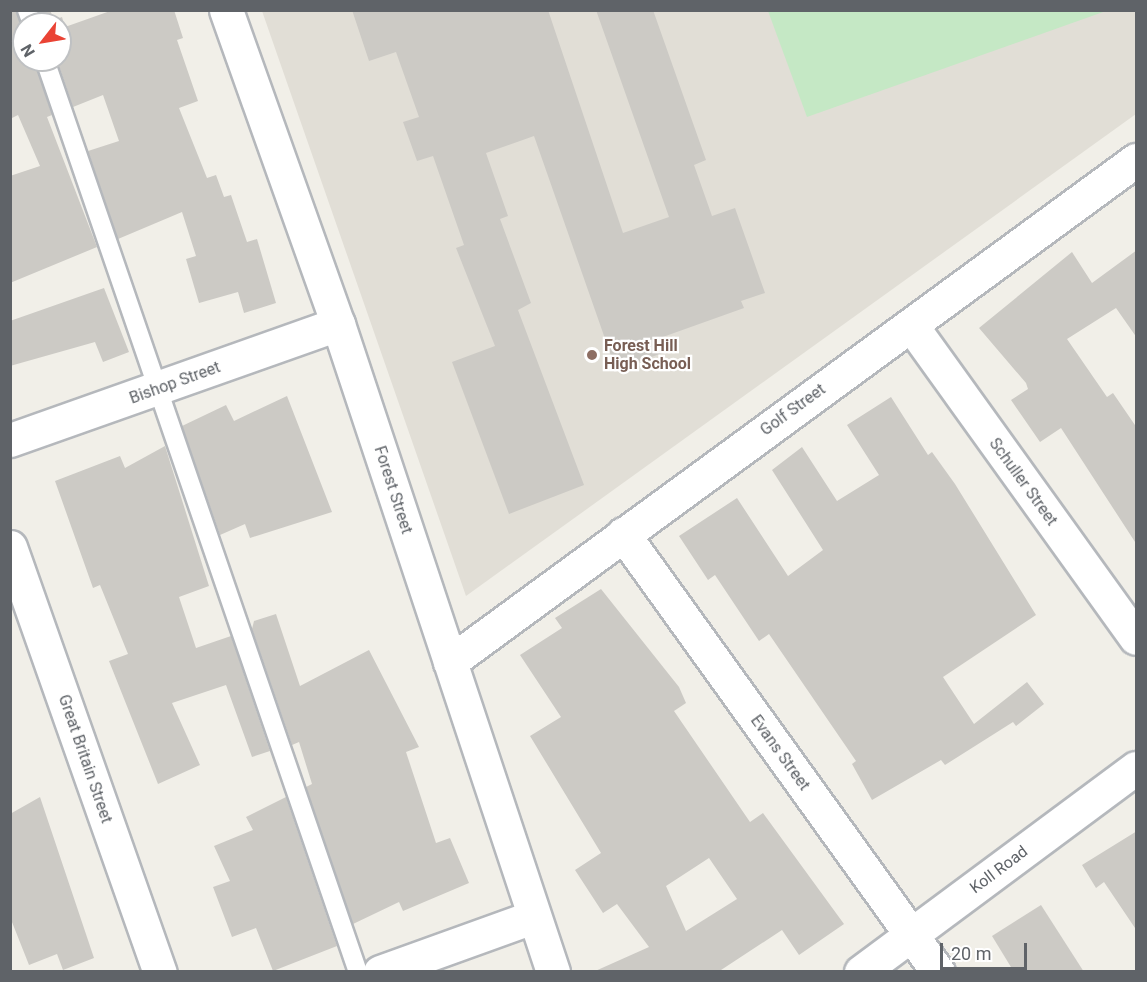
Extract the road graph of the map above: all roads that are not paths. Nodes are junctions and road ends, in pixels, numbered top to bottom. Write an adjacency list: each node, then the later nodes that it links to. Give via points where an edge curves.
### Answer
1 (226, 10): 4 (street, Forest Street)
2 (49, 72): 6 (lane)
3 (1137, 160): 5 (street, Golf Street)
4 (338, 324): 6 (street, Bishop Street); 11 (street, Forest Street)
5 (911, 325): 8 (street, Golf Street); 10 (street, Schuller Street)
6 (158, 389): 7 (street, Bishop Street); 16 (lane)
7 (10, 440)
8 (623, 534): 11 (street, Golf Street); 14 (street, Evans Street)
9 (10, 547): 15 (street, Great Britain Street)
10 (1137, 638)
11 (450, 662): 13 (street, Forest Street)
12 (1137, 768): 14 (street, Koll Road)
13 (533, 917): 17 (street); 18 (street, Forest Street)
14 (911, 935): 19 (street, Koll Road); 20 (street, Evans Street)
15 (160, 972)
16 (358, 972)
17 (380, 972)
18 (553, 972)
19 (861, 972)
20 (938, 972)

